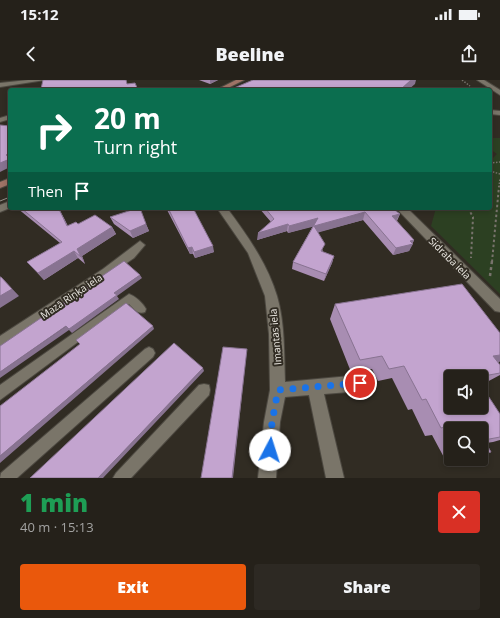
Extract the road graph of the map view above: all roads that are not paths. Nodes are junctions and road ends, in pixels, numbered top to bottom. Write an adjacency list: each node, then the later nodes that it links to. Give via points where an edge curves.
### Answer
1 (42, 80): 5 (street)
2 (242, 80): 6 (street)
3 (480, 80): 7 (street)
4 (0, 85): 5 (street)
5 (12, 87)
6 (224, 88)
7 (492, 88)
8 (223, 210): 18 (street, Imantas iela, via 253,252 271,296 276,334)
9 (403, 210): 11 (street, Sidraba iela)
10 (140, 245): 13 (street, Mazā Riņķa iela, via 107,272)
11 (500, 307)
12 (142, 309): 19 (lane, via 129,298)
13 (0, 344)
14 (149, 354): 20 (lane)
15 (360, 383): 16 (street)
16 (315, 387): 18 (street); 23 (street)
17 (204, 390): 21 (lane)
18 (278, 390): 22 (street, Imantas iela)
19 (0, 392)
20 (6, 478)
21 (121, 478)
22 (267, 478)
23 (335, 478)

